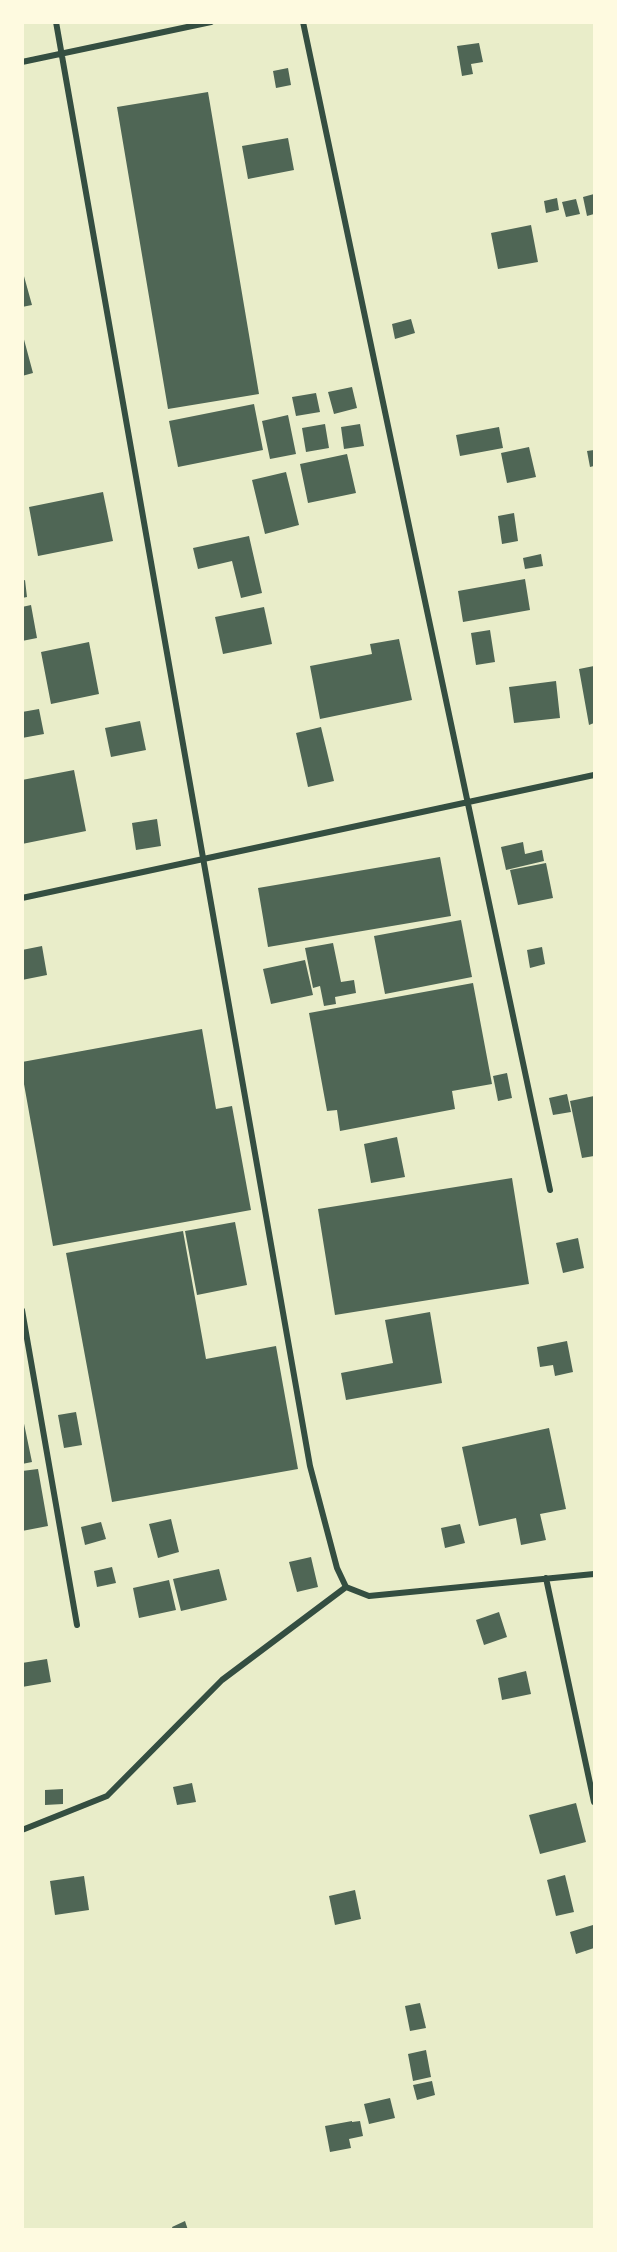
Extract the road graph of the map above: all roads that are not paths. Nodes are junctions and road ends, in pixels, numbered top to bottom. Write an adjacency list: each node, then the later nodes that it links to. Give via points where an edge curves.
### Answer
1 (57, 22): 4 (street)
2 (211, 22): 4 (street)
3 (303, 22): 7 (street, via 389,441)
4 (63, 53): 5 (street); 8 (street)
5 (22, 63)
6 (594, 775): 7 (street)
7 (469, 801): 8 (street); 10 (street)
8 (204, 858): 9 (street); 14 (street, via 310,1466 337,1568)
9 (22, 898)
10 (550, 1190)
11 (22, 1310): 15 (street)
12 (594, 1574): 13 (street)
13 (546, 1578): 14 (street, via 369,1596); 16 (street)
14 (346, 1587): 17 (street, via 222,1680 107,1796)
15 (77, 1625)
16 (594, 1803)
17 (22, 1830)

